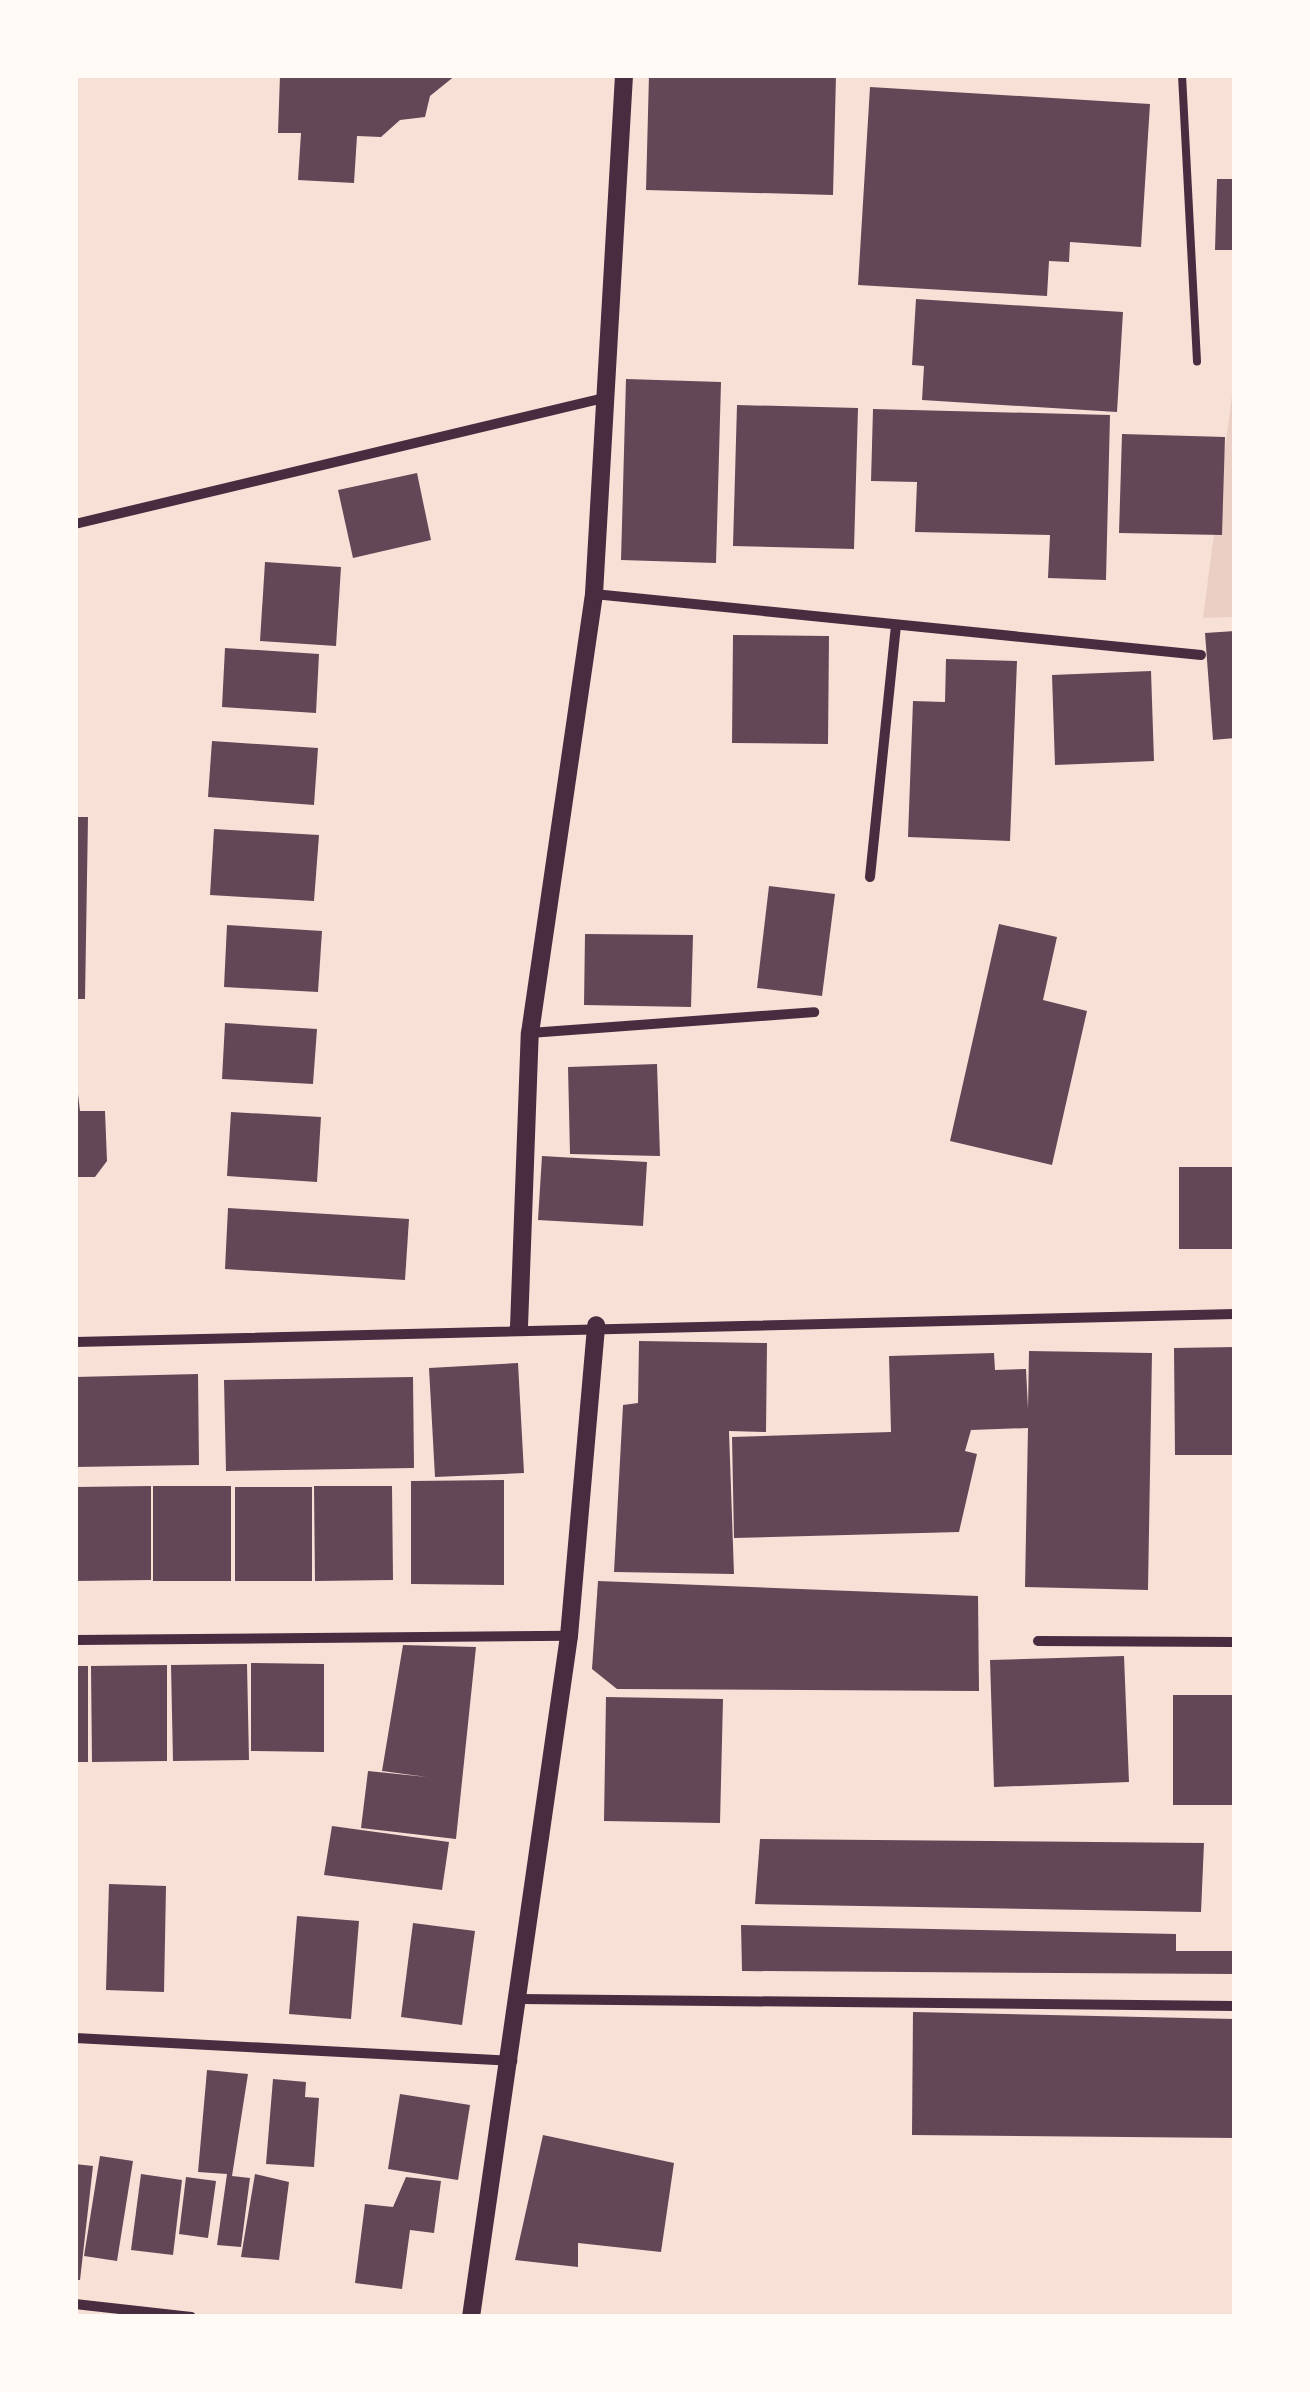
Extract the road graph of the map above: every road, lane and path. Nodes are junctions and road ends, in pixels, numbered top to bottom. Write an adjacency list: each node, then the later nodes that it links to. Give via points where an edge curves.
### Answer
1 (624, 75): 4 (street)
2 (1182, 75): 3 (lane)
3 (1197, 362)
4 (608, 397): 5 (street); 6 (street)
5 (75, 524)
6 (594, 594): 7 (street); 11 (street)
7 (896, 624): 8 (street); 9 (street)
8 (1201, 655)
9 (870, 877)
10 (814, 1012): 11 (street)
11 (530, 1033): 14 (street)
12 (1235, 1314): 13 (street)
13 (596, 1325): 14 (street); 16 (street)
14 (519, 1327): 15 (street)
15 (75, 1342)
16 (569, 1636): 17 (street); 20 (street)
17 (75, 1640)
18 (1038, 1640): 19 (street)
19 (1235, 1642)
20 (520, 1999): 21 (street); 23 (street)
21 (1235, 2006)
22 (75, 2038): 23 (street)
23 (512, 2061): 26 (street)
24 (75, 2304): 25 (street)
25 (191, 2317)
26 (471, 2317)

